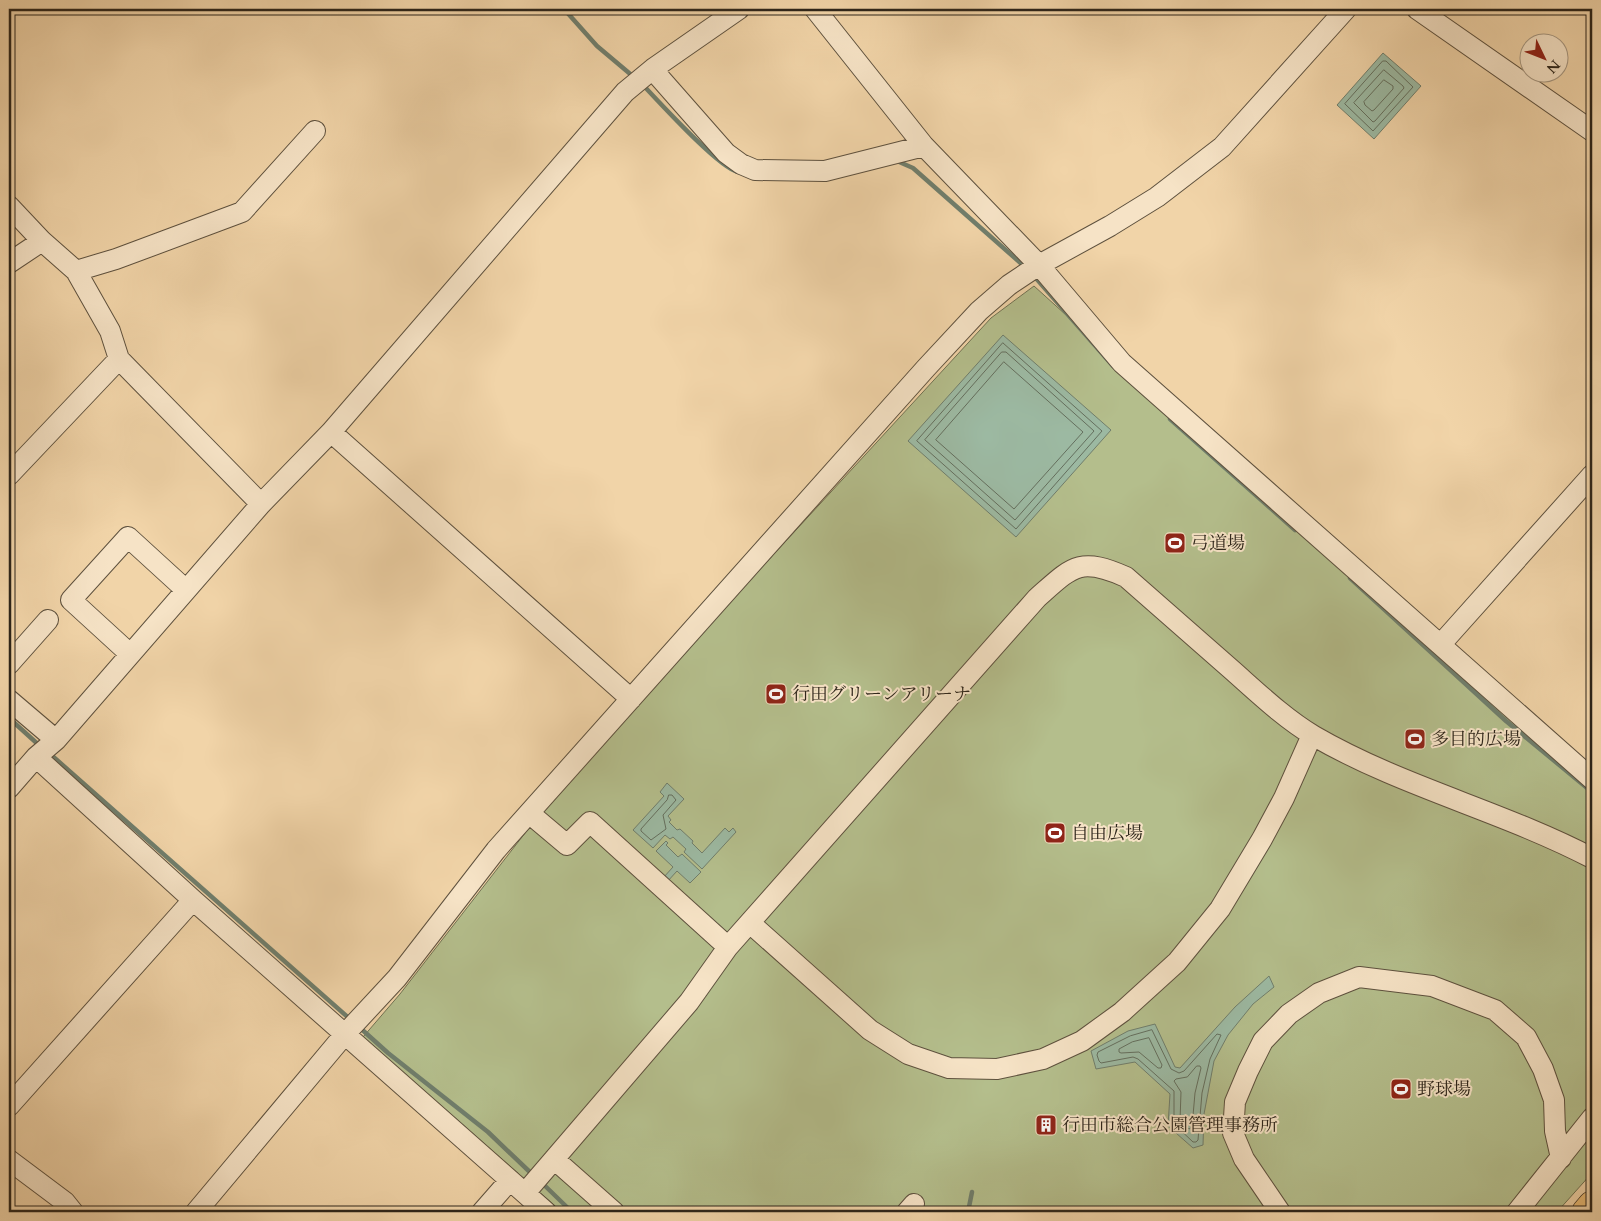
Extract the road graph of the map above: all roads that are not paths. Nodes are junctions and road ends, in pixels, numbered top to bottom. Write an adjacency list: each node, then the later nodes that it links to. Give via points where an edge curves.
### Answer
1 (738, 9): 5 (street)
2 (815, 9): 8 (street)
3 (1346, 9): 12 (street, via 1222,147 1157,197)
4 (1417, 9): 7 (street)
5 (654, 68): 8 (street, via 726,153 755,170 825,171); 15 (street, via 625,92)
6 (315, 131): 13 (street, via 242,212)
7 (1592, 131)
8 (924, 146): 12 (street)
9 (9, 206): 10 (street)
10 (42, 241): 11 (street); 13 (street)
11 (9, 263)
12 (1038, 265): 21 (street, via 1122,363); 24 (street, via 979,310)
13 (76, 271): 14 (street, via 110,331)
14 (119, 359): 16 (street); 18 (street)
15 (331, 432): 18 (street); 24 (street)
16 (9, 475)
17 (1592, 475): 21 (street)
18 (261, 504): 19 (street)
19 (186, 590): 22 (street); 22 (street, via 128,537 71,600)
20 (48, 620): 23 (street)
21 (1441, 644): 29 (street)
22 (130, 654): 27 (street)
23 (9, 664)
24 (631, 699): 31 (street)
25 (9, 700): 27 (street)
26 (1312, 735): 32 (street, via 1346,754 1432,792 1538,831); 34 (street, via 1262,839 1220,909 1177,962 1122,1012 1082,1040 1043,1059 997,1069 949,1068 908,1054 870,1030); 34 (street, via 1277,710 1126,577 1108,569 1084,566 1067,571 1037,598)
27 (56, 740): 28 (street)
28 (36, 757): 30 (street); 33 (street)
29 (1592, 779)
30 (9, 788)
31 (529, 813): 35 (street, via 567,845 590,822); 36 (street, via 396,978)
32 (1592, 858)
33 (193, 900): 36 (street); 37 (street)
34 (750, 923): 35 (street)
35 (728, 947): 40 (street, via 689,1002)
36 (345, 1034): 42 (street); 45 (street)
37 (9, 1106)
38 (1592, 1118): 39 (street)
39 (1561, 1158): 49 (street, via 1555,1131 1554,1100 1543,1069 1526,1037 1495,1010 1432,986 1359,977 1319,993 1289,1014 1263,1041 1235,1102 1233,1133 1244,1159); 50 (street)
40 (554, 1159): 42 (street); 48 (street)
41 (9, 1160): 44 (street, via 65,1202)
42 (517, 1187): 46 (street); 47 (street)
43 (1592, 1205): 51 (highway)
44 (73, 1212)
45 (196, 1212)
46 (482, 1212)
47 (546, 1212)
48 (614, 1212)
49 (1280, 1212)
50 (1517, 1212)
51 (1586, 1212)

